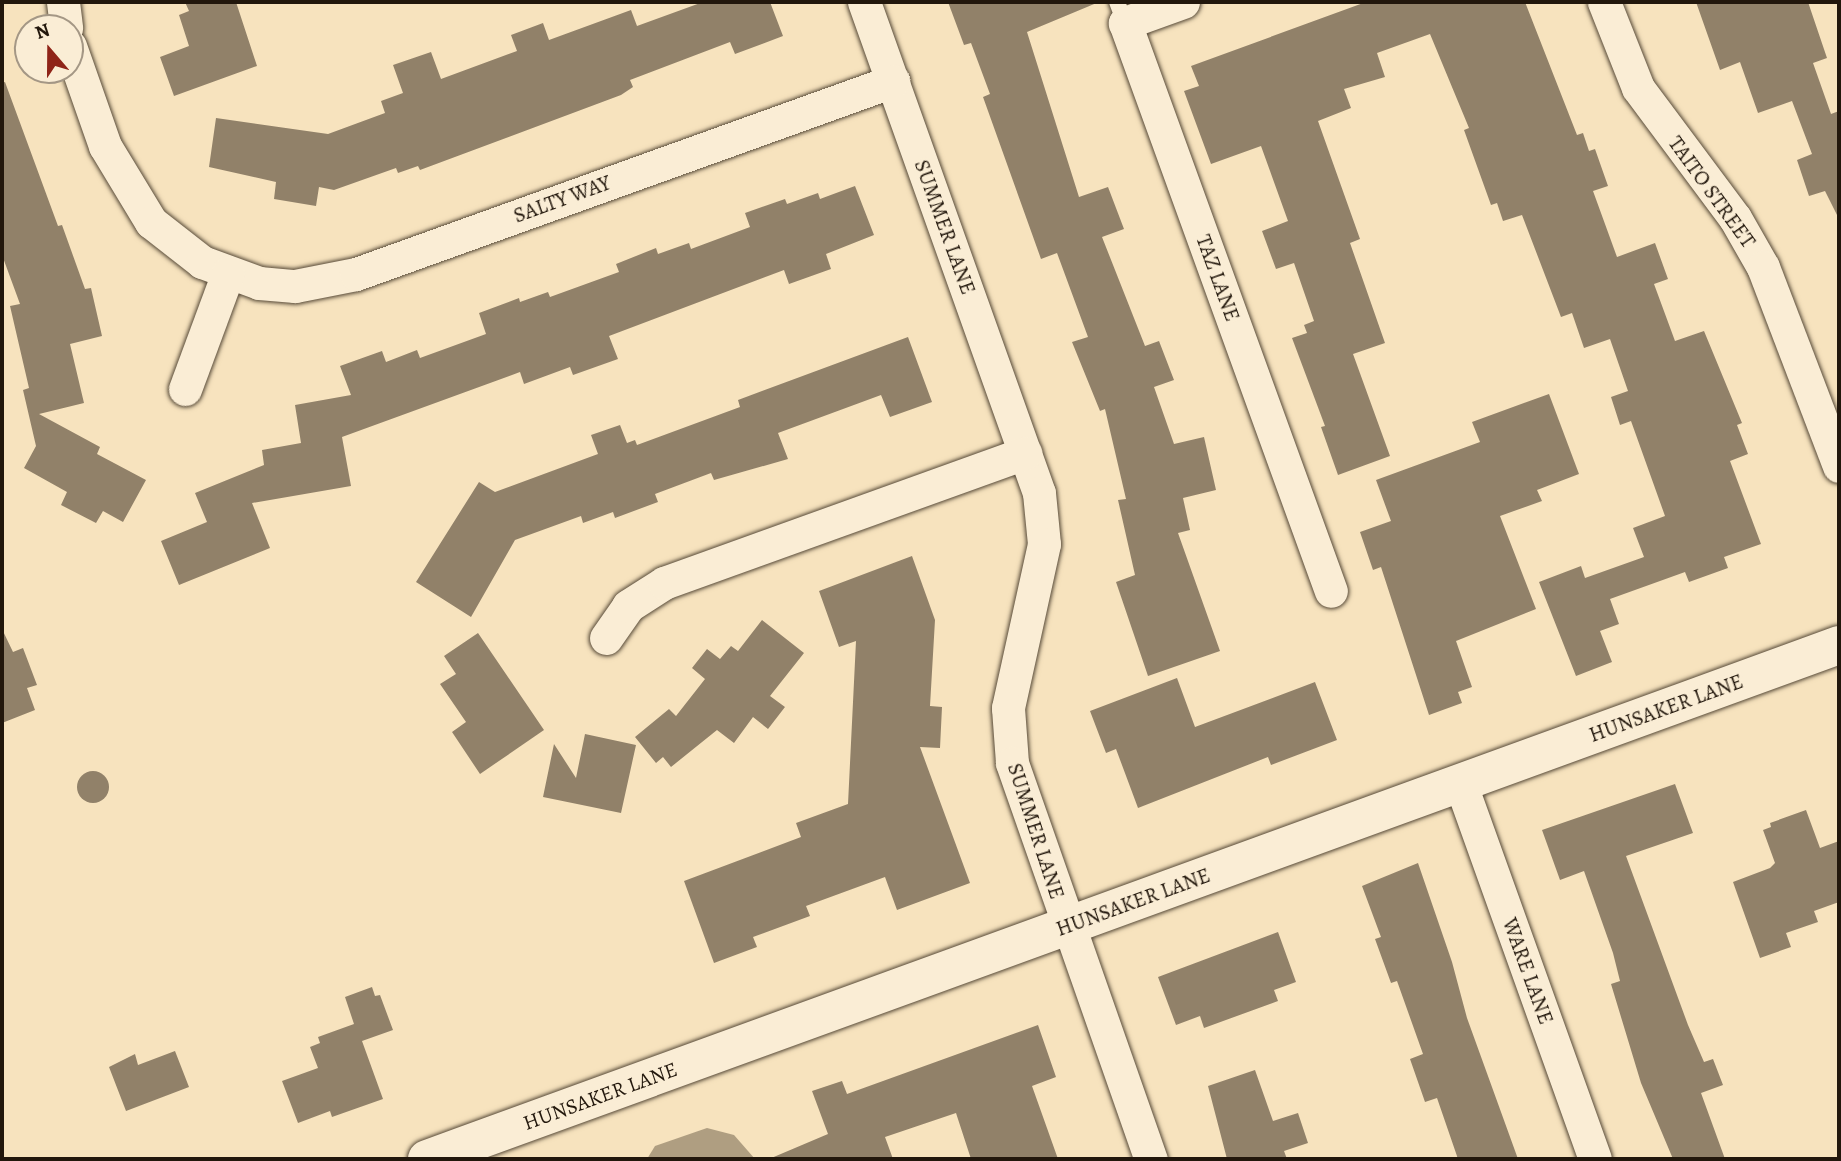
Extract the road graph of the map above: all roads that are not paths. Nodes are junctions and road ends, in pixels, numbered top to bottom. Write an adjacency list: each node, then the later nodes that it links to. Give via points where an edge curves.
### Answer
1 (864, 2): 5 (street, SUMMER LANE)
2 (1183, 2): 4 (street, TAZ LANE)
3 (1604, 2): 10 (street, TAITO STREET, via 1638,88 1735,218 1763,267)
4 (1121, 12): 11 (street, TAZ LANE)
5 (893, 81): 7 (street, SALTY WAY, via 323,284 259,283); 9 (street, SUMMER LANE)
6 (83, 84): 7 (street, SALTY WAY, via 105,146 151,222 202,262)
7 (228, 273): 8 (street)
8 (185, 389)
9 (1025, 453): 12 (street, via 656,586 628,606); 15 (street, SUMMER LANE, via 1039,493 1044,544 1039,582 1012,681 1008,737 1018,788)
10 (1839, 466)
11 (1331, 591)
12 (606, 638)
13 (1839, 645): 14 (street, HUNSAKER LANE)
14 (1460, 782): 15 (street, HUNSAKER LANE); 18 (street, WARE LANE)
15 (1068, 926): 16 (street, HUNSAKER LANE); 17 (street, SUMMER LANE)
16 (427, 1159)
17 (1151, 1159)
18 (1595, 1159)

